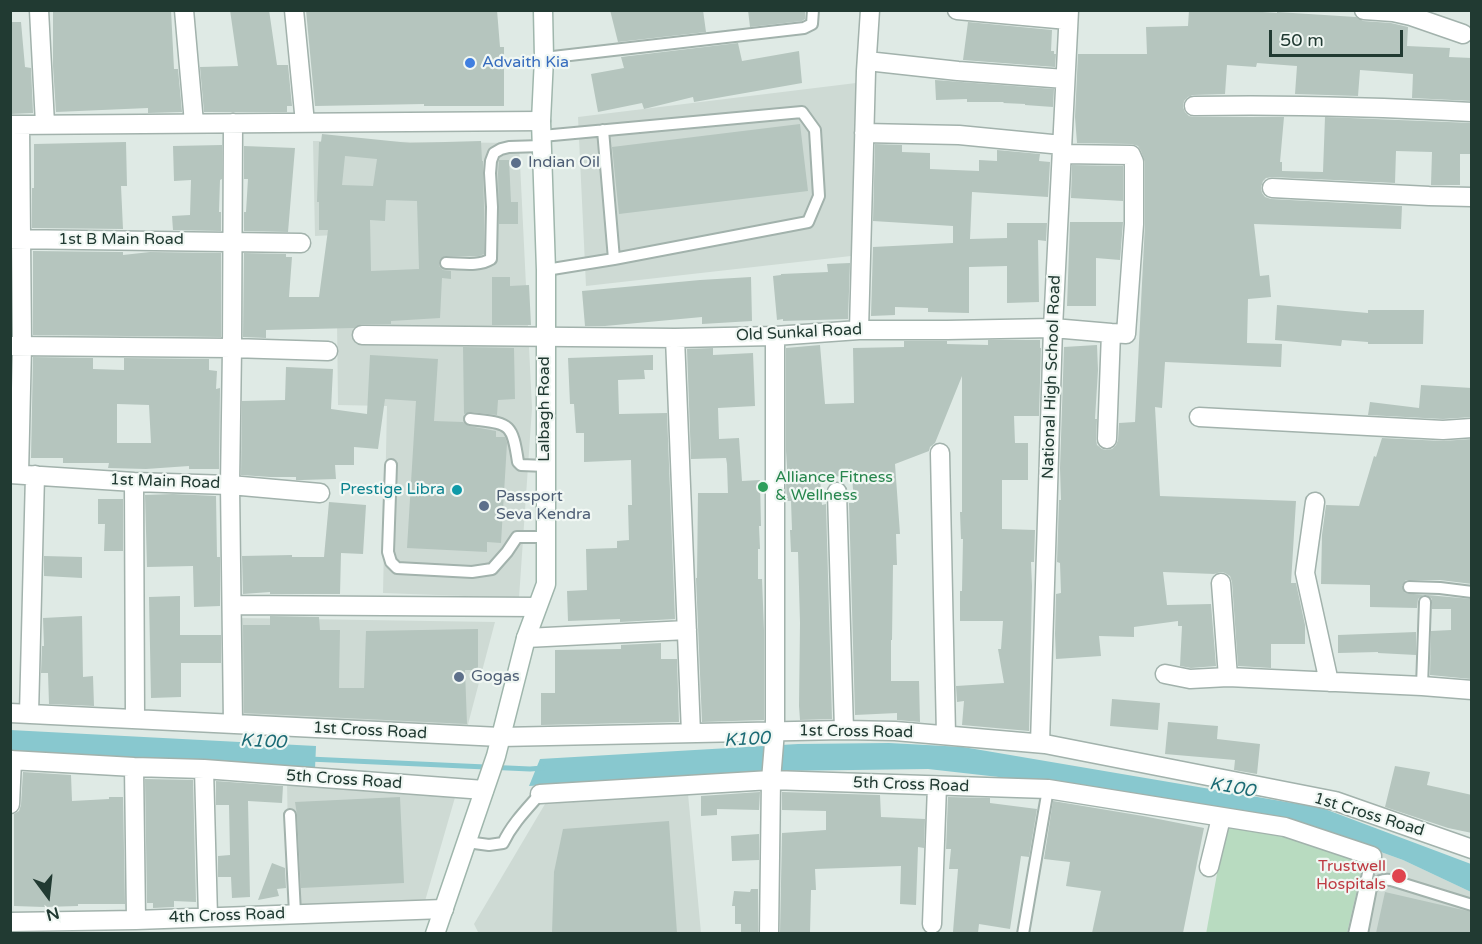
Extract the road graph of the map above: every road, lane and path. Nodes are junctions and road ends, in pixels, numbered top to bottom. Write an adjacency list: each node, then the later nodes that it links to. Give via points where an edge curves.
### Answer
1 (39, 10): 20 (street)
2 (184, 10): 17 (street)
3 (294, 10): 19 (street)
4 (543, 10): 12 (street, Lalbagh Road)
5 (813, 10): 12 (lane, via 812,24 804,28)
6 (870, 10): 13 (street)
7 (957, 10): 10 (street)
8 (1364, 10): 9 (street)
9 (1405, 13): 11 (street)
10 (1069, 15): 14 (street, National High School Road)
11 (1463, 34)
12 (544, 58): 24 (street, Lalbagh Road)
13 (867, 61): 14 (street); 23 (street)
14 (1065, 80): 25 (street, National High School Road)
15 (1194, 106): 16 (street, via 1388,107)
16 (1472, 112)
17 (194, 123): 18 (street); 20 (street)
18 (233, 123): 19 (street); 29 (street)
19 (305, 123): 24 (street)
20 (45, 124): 21 (street)
21 (15, 125): 28 (street)
22 (603, 130): 24 (lane); 31 (lane); 31 (lane, via 802,112 814,130 819,196 808,222)
23 (864, 133): 25 (street, via 959,135); 35 (street)
24 (542, 134): 32 (lane, via 494,153 490,173 491,259 479,264); 33 (street, Lalbagh Road)
25 (1062, 149): 34 (street, National High School Road); 36 (street, via 1131,155 1134,162 1126,334)
26 (1272, 188): 27 (street)
27 (1472, 197)
28 (16, 239): 29 (street, 1st B Main Road); 41 (street)
29 (232, 241): 30 (street, 1st B Main Road); 42 (street)
30 (301, 243)
31 (614, 259): 33 (lane)
32 (446, 263)
33 (546, 270): 39 (street, Lalbagh Road)
34 (1053, 328): 35 (street, Old Sunkal Road); 36 (street, Old Sunkal Road); 80 (street, National High School Road)
35 (859, 330): 38 (street, Old Sunkal Road)
36 (1111, 333): 47 (street)
37 (363, 335): 39 (street, Old Sunkal Road)
38 (775, 336): 40 (street, Old Sunkal Road); 79 (street)
39 (545, 338): 40 (street, Old Sunkal Road); 50 (street, Lalbagh Road)
40 (675, 338): 64 (street)
41 (16, 346): 42 (street); 51 (street)
42 (232, 348): 43 (street); 53 (street)
43 (328, 351)
44 (1199, 417): 46 (street, via 1443,430)
45 (470, 419): 50 (lane, via 500,423 513,435 521,465)
46 (1472, 428)
47 (1107, 439)
48 (940, 453): 77 (street)
49 (391, 465): 57 (lane, via 388,552 397,568 472,572 492,569 517,537)
50 (546, 466): 57 (street, Lalbagh Road)
51 (21, 474): 52 (street, 1st Main Road); 72 (street)
52 (134, 482): 53 (street, 1st Main Road); 73 (street)
53 (230, 485): 55 (street, 1st Main Road); 62 (street)
54 (837, 492): 75 (street)
55 (320, 493)
56 (1315, 502): 68 (street, via 1305,573)
57 (545, 537): 63 (street, Lalbagh Road, via 546,584)
58 (1221, 583): 67 (street)
59 (1409, 587): 60 (lane)
60 (1472, 592)
61 (1425, 602): 69 (lane)
62 (232, 605): 63 (street); 74 (street)
63 (537, 607): 65 (street, Lalbagh Road)
64 (687, 630): 65 (street); 76 (street)
65 (526, 638): 78 (street, Lalbagh Road)
66 (1165, 674): 67 (street)
67 (1228, 677): 68 (street)
68 (1329, 682): 69 (street)
69 (1422, 686): 70 (street)
70 (1472, 690)
71 (10, 713): 72 (street, 1st Cross Road)
72 (29, 714): 73 (street, 1st Cross Road)
73 (135, 719): 74 (street, 1st Cross Road)
74 (233, 724): 78 (street, 1st Cross Road)
75 (844, 730): 77 (street, 1st Cross Road); 79 (street, 1st Cross Road)
76 (691, 733): 78 (street, 1st Cross Road); 79 (street, 1st Cross Road)
77 (946, 735): 80 (street, 1st Cross Road)
78 (500, 737): 87 (street, Lalbagh Road)
79 (774, 740): 84 (street)
80 (1040, 743): 93 (street, 1st Cross Road, via 1335,801)
81 (11, 760): 82 (street); 89 (street)
82 (134, 767): 83 (street, 5th Cross Road); 101 (street)
83 (204, 769): 87 (street, 5th Cross Road); 99 (street)
84 (771, 776): 85 (street, 5th Cross Road); 88 (street, 5th Cross Road); 105 (street)
85 (937, 786): 86 (street, 5th Cross Road); 102 (street)
86 (1048, 789): 91 (street, 5th Cross Road); 106 (lane)
87 (484, 790): 92 (street, Lalbagh Road)
88 (540, 794): 92 (lane, 5th Cross Road, via 503,843)
89 (10, 804)
90 (291, 815): 98 (lane)
91 (1221, 818): 94 (street, 5th Cross Road, via 1285,827); 95 (street)
92 (467, 842): 97 (street, Lalbagh Road)
93 (1472, 849)
94 (1372, 856): 107 (lane)
95 (1209, 867)
96 (1472, 905): 108 (lane, via 1383,879 1371,888)
97 (444, 909): 98 (street, 4th Cross Road); 104 (street, Lalbagh Road)
98 (295, 913): 99 (street, 4th Cross Road)
99 (208, 917): 101 (street, 4th Cross Road)
100 (10, 922): 103 (street, 4th Cross Road)
101 (142, 924): 103 (street, 4th Cross Road)
102 (932, 924)
103 (47, 928)
104 (435, 933)
105 (769, 933)
106 (1023, 933)
107 (1354, 933)
108 (1362, 933)

